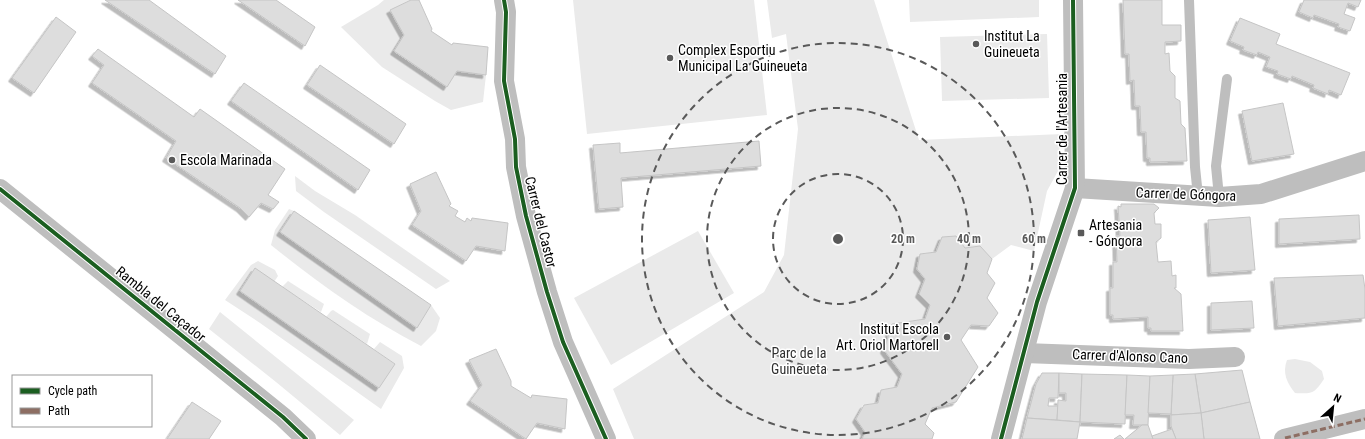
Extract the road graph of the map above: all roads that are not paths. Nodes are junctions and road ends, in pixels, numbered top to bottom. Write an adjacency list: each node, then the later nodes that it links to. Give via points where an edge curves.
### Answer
1 (504, 0): 14 (street, Carrer del Castor, via 504,81 526,216 563,342)
2 (1073, 0): 6 (street, Carrer de l'Artesania)
3 (1189, 0): 8 (lane)
4 (1227, 80): 9 (lane, via 1216,166)
5 (1365, 161): 9 (street, Carrer de Góngora, via 1261,194)
6 (1075, 188): 8 (street, Carrer de Góngora); 10 (street, Carrer de l'Artesania, via 1037,302)
7 (0, 189): 13 (street, Rambla del Caçador, via 284,417)
8 (1198, 196): 9 (street, Carrer de Góngora)
9 (1219, 197)
10 (1024, 353): 11 (street, Carrer d'Alonso Cano, via 1189,359); 15 (street, Carrer de l'Artesania)
11 (1235, 357)
12 (1365, 419): 16 (street)
13 (306, 439)
14 (606, 439)
15 (1002, 439)
16 (1284, 439)

